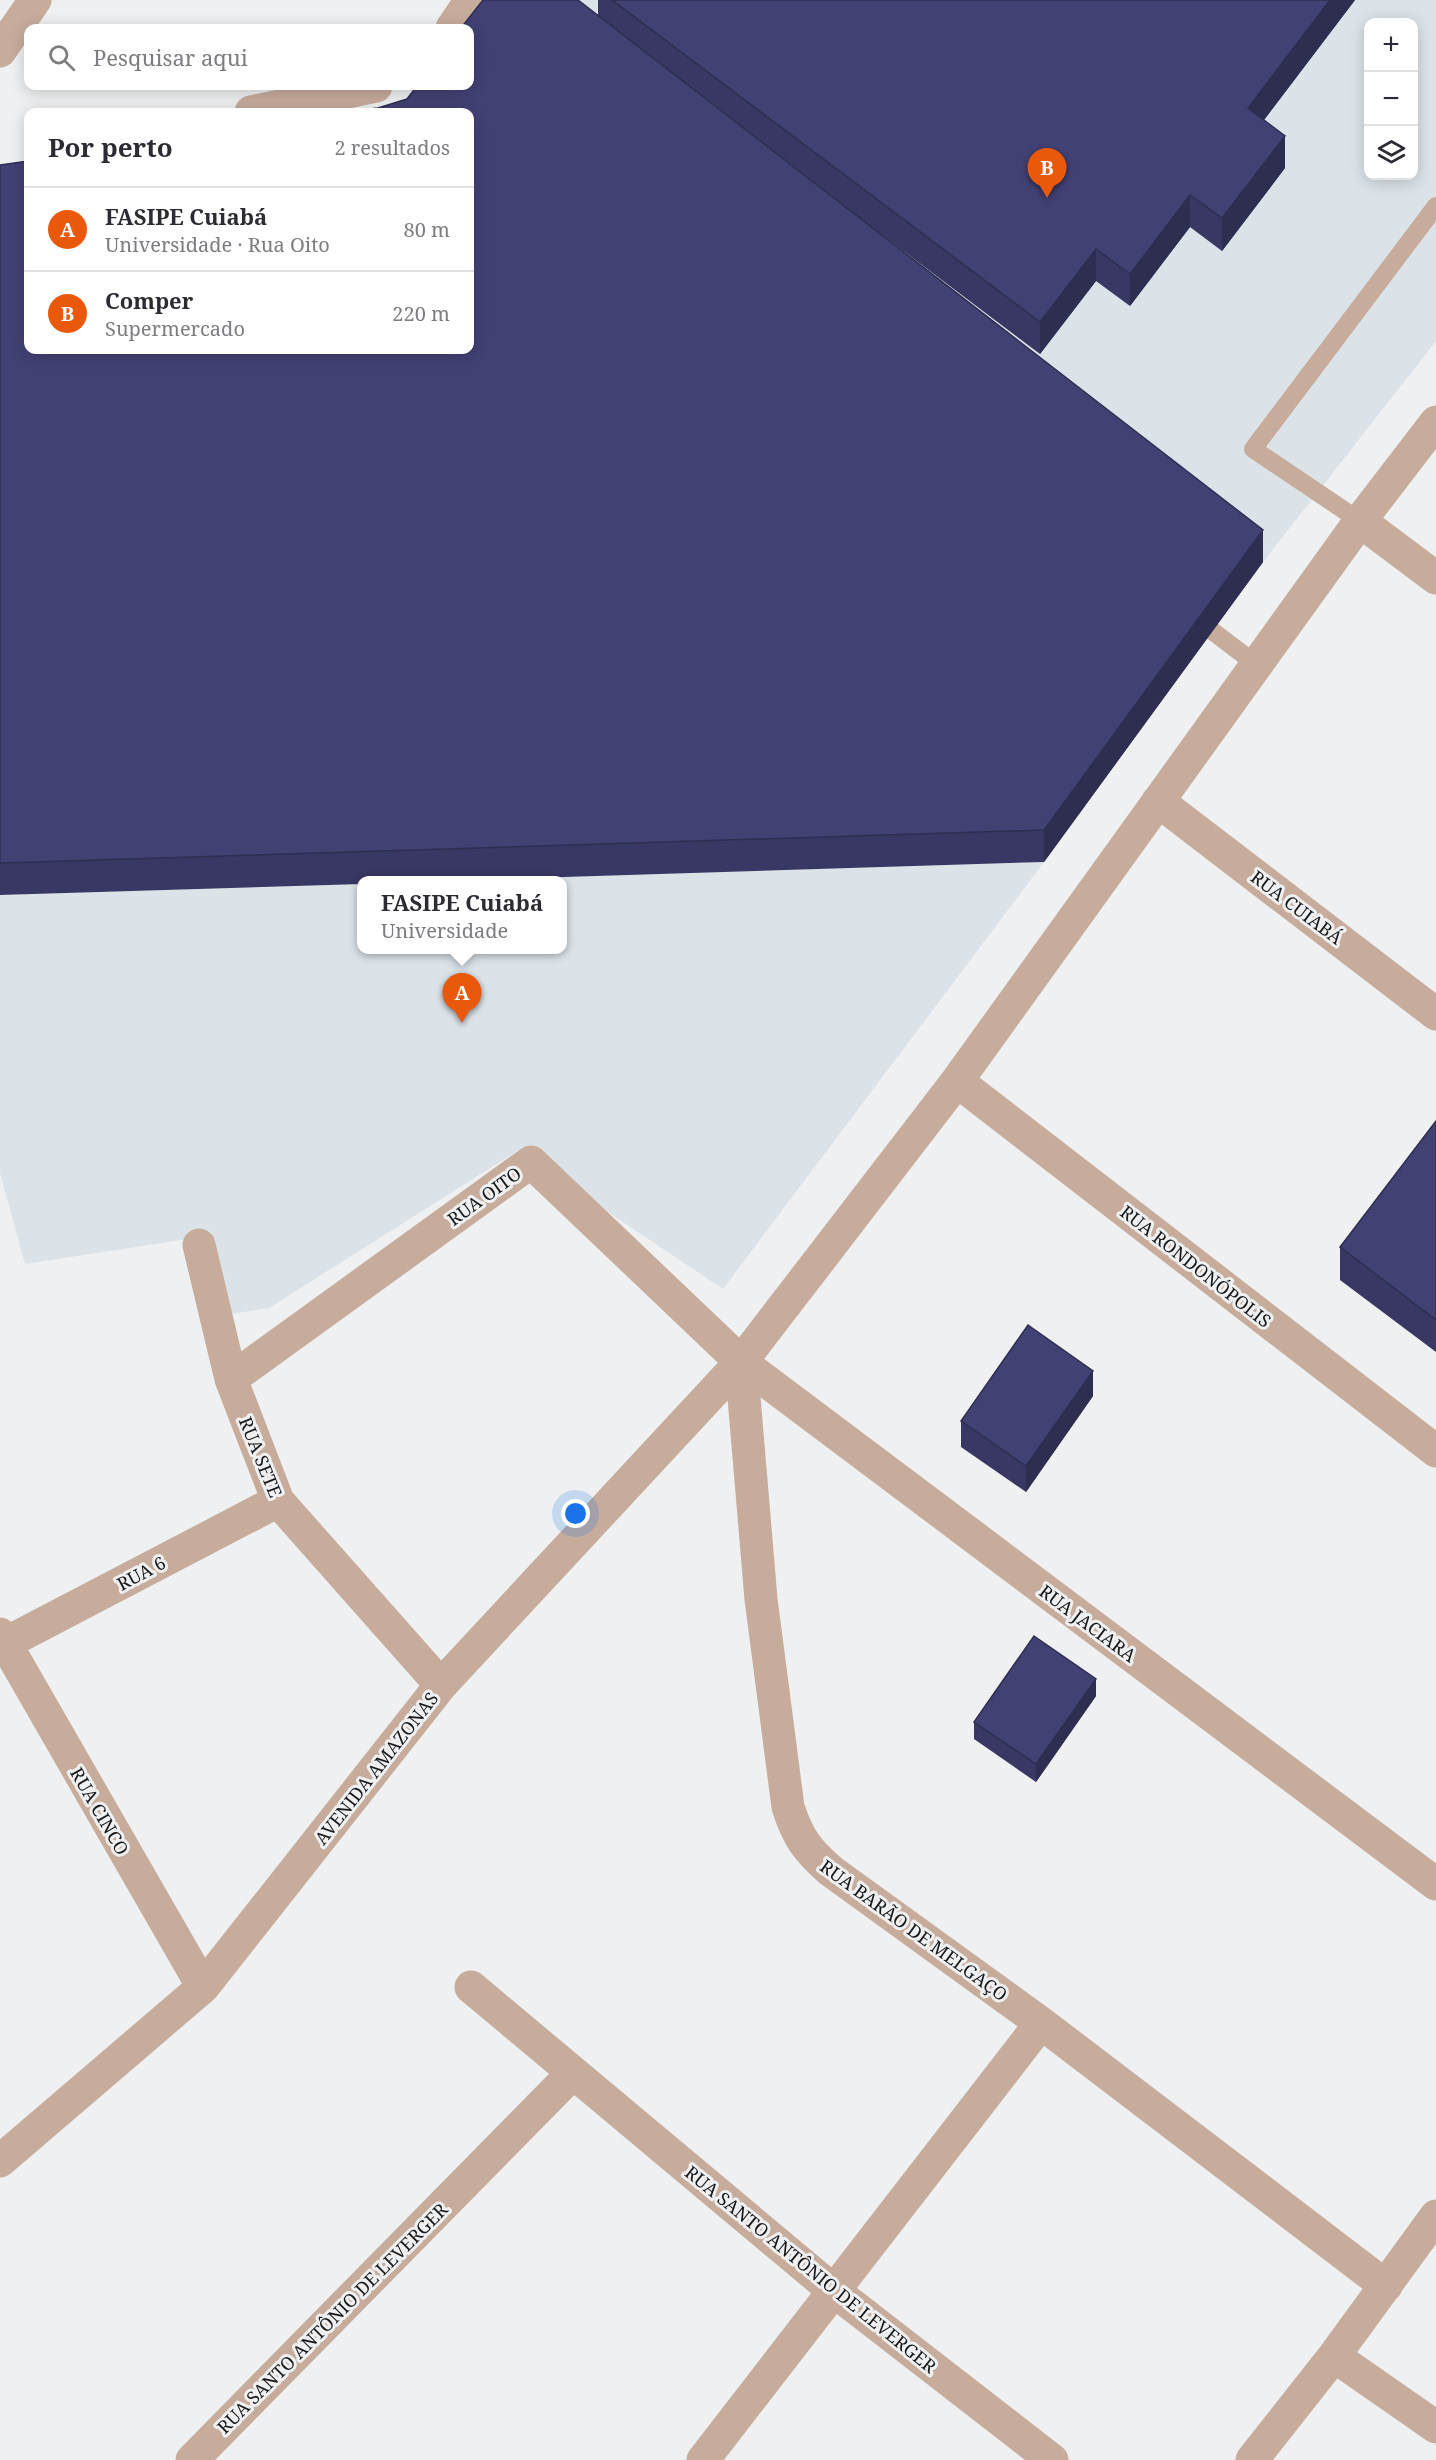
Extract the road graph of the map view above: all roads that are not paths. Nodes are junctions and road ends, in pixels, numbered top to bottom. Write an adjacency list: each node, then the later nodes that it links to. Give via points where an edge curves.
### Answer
1 (35, 0): 4 (street)
2 (471, 0): 3 (street)
3 (455, 24)
4 (0, 51)
5 (357, 90): 6 (street)
6 (270, 108)
7 (1436, 206): 9 (lane, via 1252,449)
8 (1436, 422): 9 (street, AVENIDA AMAZONAS)
9 (1360, 521): 10 (street); 12 (street, AVENIDA AMAZONAS)
10 (1436, 578)
11 (1175, 603): 12 (lane)
12 (1257, 665): 13 (street, AVENIDA AMAZONAS)
13 (1158, 801): 14 (street, RUA CUIABÁ); 15 (street, AVENIDA AMAZONAS)
14 (1436, 1014)
15 (957, 1081): 17 (street, AVENIDA AMAZONAS); 19 (street, RUA RONDONÓPOLIS)
16 (199, 1245): 18 (street, RUA SETE)
17 (741, 1362): 18 (street, RUA OITO, via 531,1162); 22 (street, AVENIDA AMAZONAS); 23 (street, RUA JACIARA); 26 (street, RUA BARÃO DE MELGAÇO, via 761,1599 788,1807 797,1834 809,1852 831,1871)
18 (231, 1379): 20 (street, RUA SETE)
19 (1436, 1451)
20 (278, 1501): 21 (street, RUA 6); 22 (street, RUA SETE)
21 (2, 1639): 24 (street, RUA CINCO)
22 (441, 1685): 24 (street, AVENIDA AMAZONAS)
23 (1436, 1884)
24 (203, 1987): 28 (street, AVENIDA AMAZONAS)
25 (471, 1987): 27 (street, RUA SANTO ANTÔNIO DE LEVERGER)
26 (1041, 2023): 30 (street, RUA BARÃO DE MELGAÇO); 31 (street)
27 (572, 2074): 31 (street, RUA SANTO ANTÔNIO DE LEVERGER); 34 (street, RUA SANTO ANTÔNIO DE LEVERGER)
28 (0, 2161)
29 (1436, 2216): 30 (street)
30 (1386, 2286): 32 (street)
31 (834, 2291): 35 (street); 36 (street, RUA SANTO ANTÔNIO DE LEVERGER)
32 (1334, 2356): 33 (street); 37 (street)
33 (1436, 2427)
34 (192, 2460)
35 (703, 2460)
36 (1052, 2460)
37 (1252, 2460)

